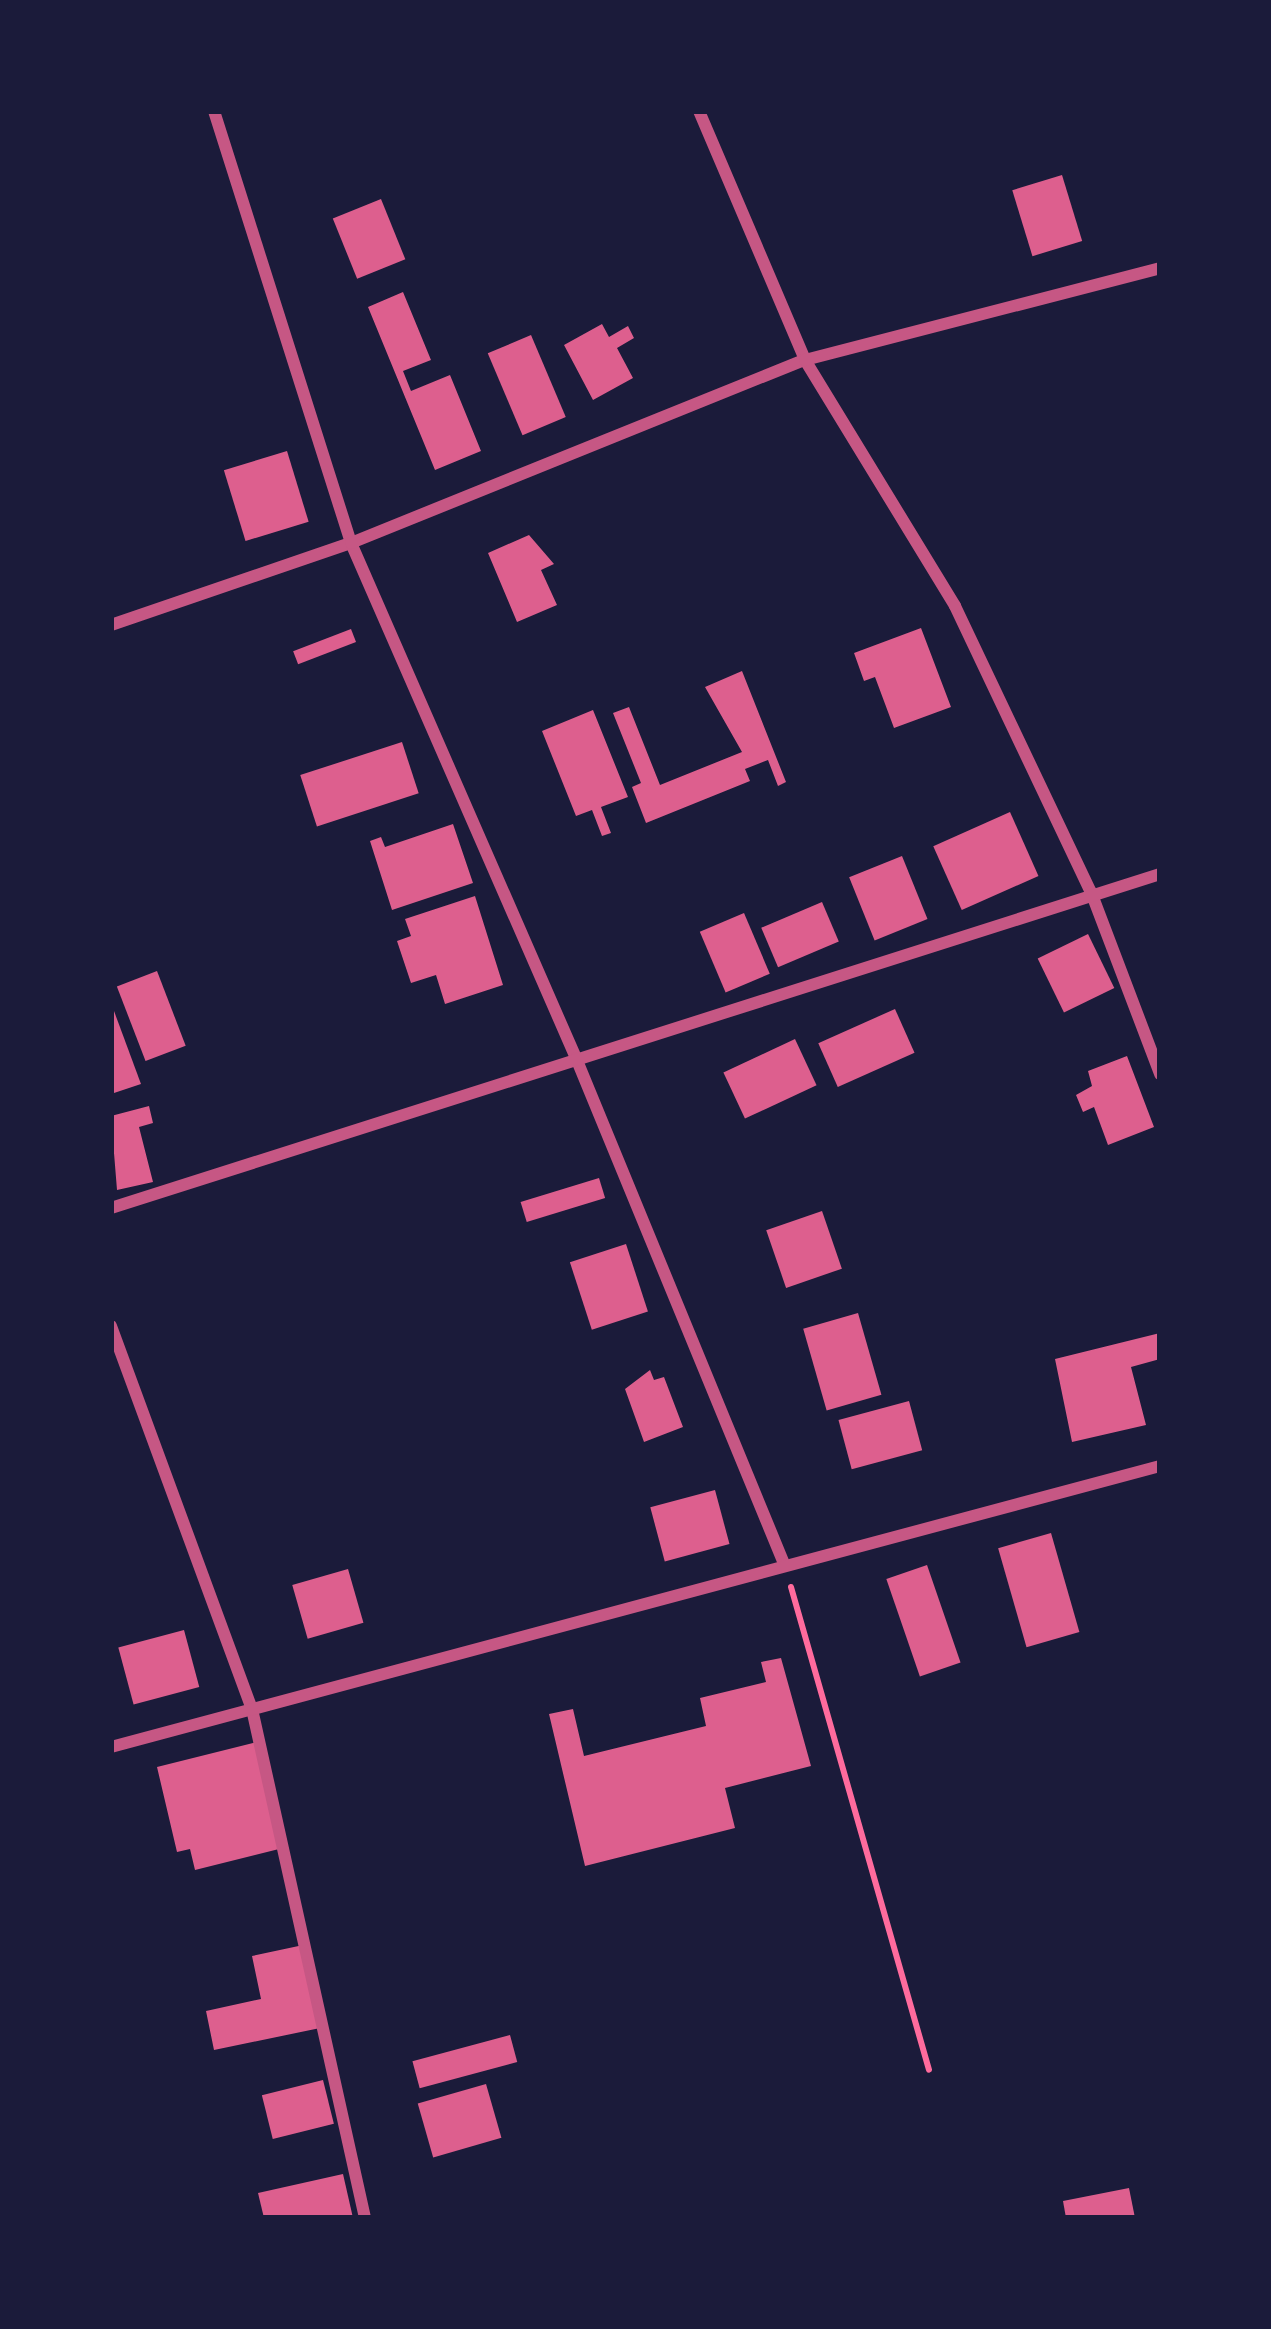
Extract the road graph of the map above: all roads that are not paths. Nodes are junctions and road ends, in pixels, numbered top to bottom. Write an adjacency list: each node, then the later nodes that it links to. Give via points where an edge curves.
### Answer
1 (214, 111): 5 (street)
2 (699, 111): 4 (street)
3 (1160, 268): 4 (street)
4 (805, 360): 5 (street); 8 (street, via 955,606)
5 (351, 543): 6 (street); 9 (street)
6 (111, 625)
7 (1160, 874): 8 (street)
8 (1091, 892): 9 (street); 10 (street)
9 (576, 1058): 11 (street); 14 (street)
10 (1160, 1074)
11 (111, 1208)
12 (111, 1326): 15 (street)
13 (1160, 1466): 14 (street)
14 (785, 1566): 15 (street)
15 (252, 1709): 16 (street); 17 (street)
16 (111, 1747)
17 (365, 2218)

